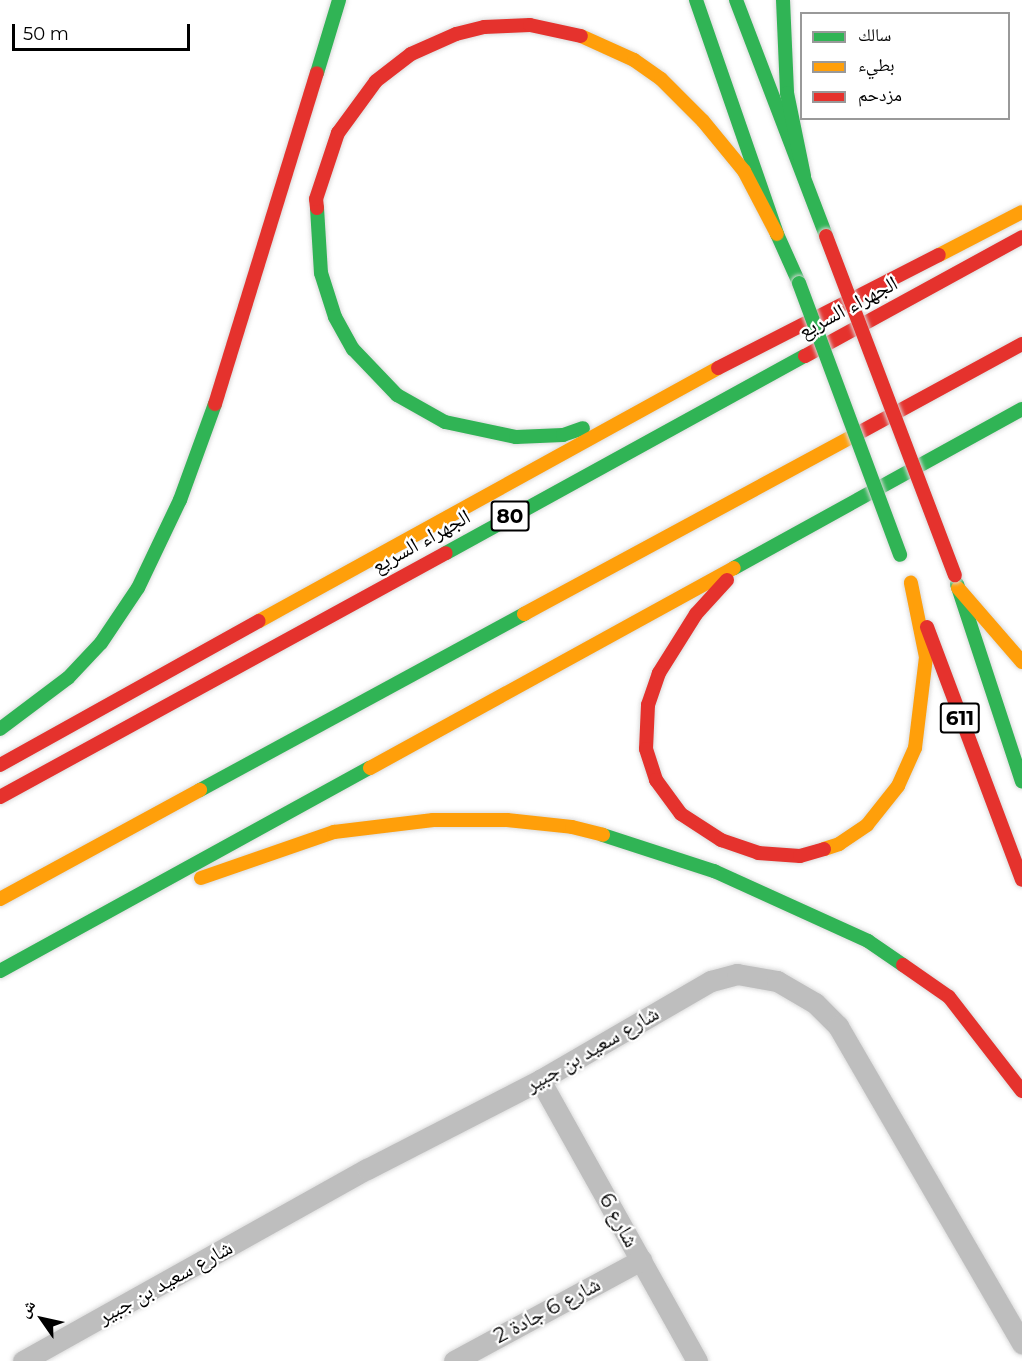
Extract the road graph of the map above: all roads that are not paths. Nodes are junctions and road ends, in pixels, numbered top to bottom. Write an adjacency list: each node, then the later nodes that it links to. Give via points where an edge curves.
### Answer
1 (339, 0): 18 (main road, via 204,440 180,500 138,588 101,643 68,678)
2 (696, 0): 8 (main road)
3 (736, 0): 5 (main road)
4 (783, 0): 5 (main road, via 787,93)
5 (804, 176): 15 (main road, bridge)
6 (1022, 205): 9 (main road)
7 (1022, 212): 9 (main road)
8 (777, 234): 12 (main road, via 744,171 703,121 661,79 634,60 579,35 530,25 484,27 456,34 411,54 361,98 329,153 316,199 315,234 321,273 335,317 377,376 421,412 445,422 516,437 563,435); 16 (main road, 611, bridge)
9 (976, 236): 12 (main road)
10 (1022, 237): 21 (main road, الجهراء السريع / 80)
11 (1022, 344): 23 (main road)
12 (657, 399): 19 (main road)
13 (1022, 409): 14 (main road)
14 (751, 557): 16 (main road, via 713,593 674,644 648,705 646,749 656,780 681,814 720,840 758,853 800,856 839,844 867,825 898,786 915,748 926,690 926,657); 24 (main road)
15 (956, 581): 17 (main road); 20 (main road, 611)
16 (911, 583): 22 (main road, 611)
17 (1022, 662)
18 (0, 729)
19 (0, 765)
20 (1022, 782)
21 (0, 797)
22 (1022, 880)
23 (0, 899)
24 (48, 944): 25 (main road); 27 (main road, via 219,870 334,832 433,820 507,820 572,827 638,844 714,871 867,941 949,997)
25 (0, 971)
26 (540, 1080): 28 (street, شارع 6); 29 (street, شارع سعيد بن جبير, via 711,981 737,974 777,981 815,1003 838,1026); 30 (street, شارع سعيد بن جبير, via 368,1169)
27 (1022, 1091)
28 (641, 1260): 31 (street, شارع 6 جادة 2); 32 (street, شارع 6)
29 (1022, 1343)
30 (23, 1361)
31 (454, 1361)
32 (698, 1361)

